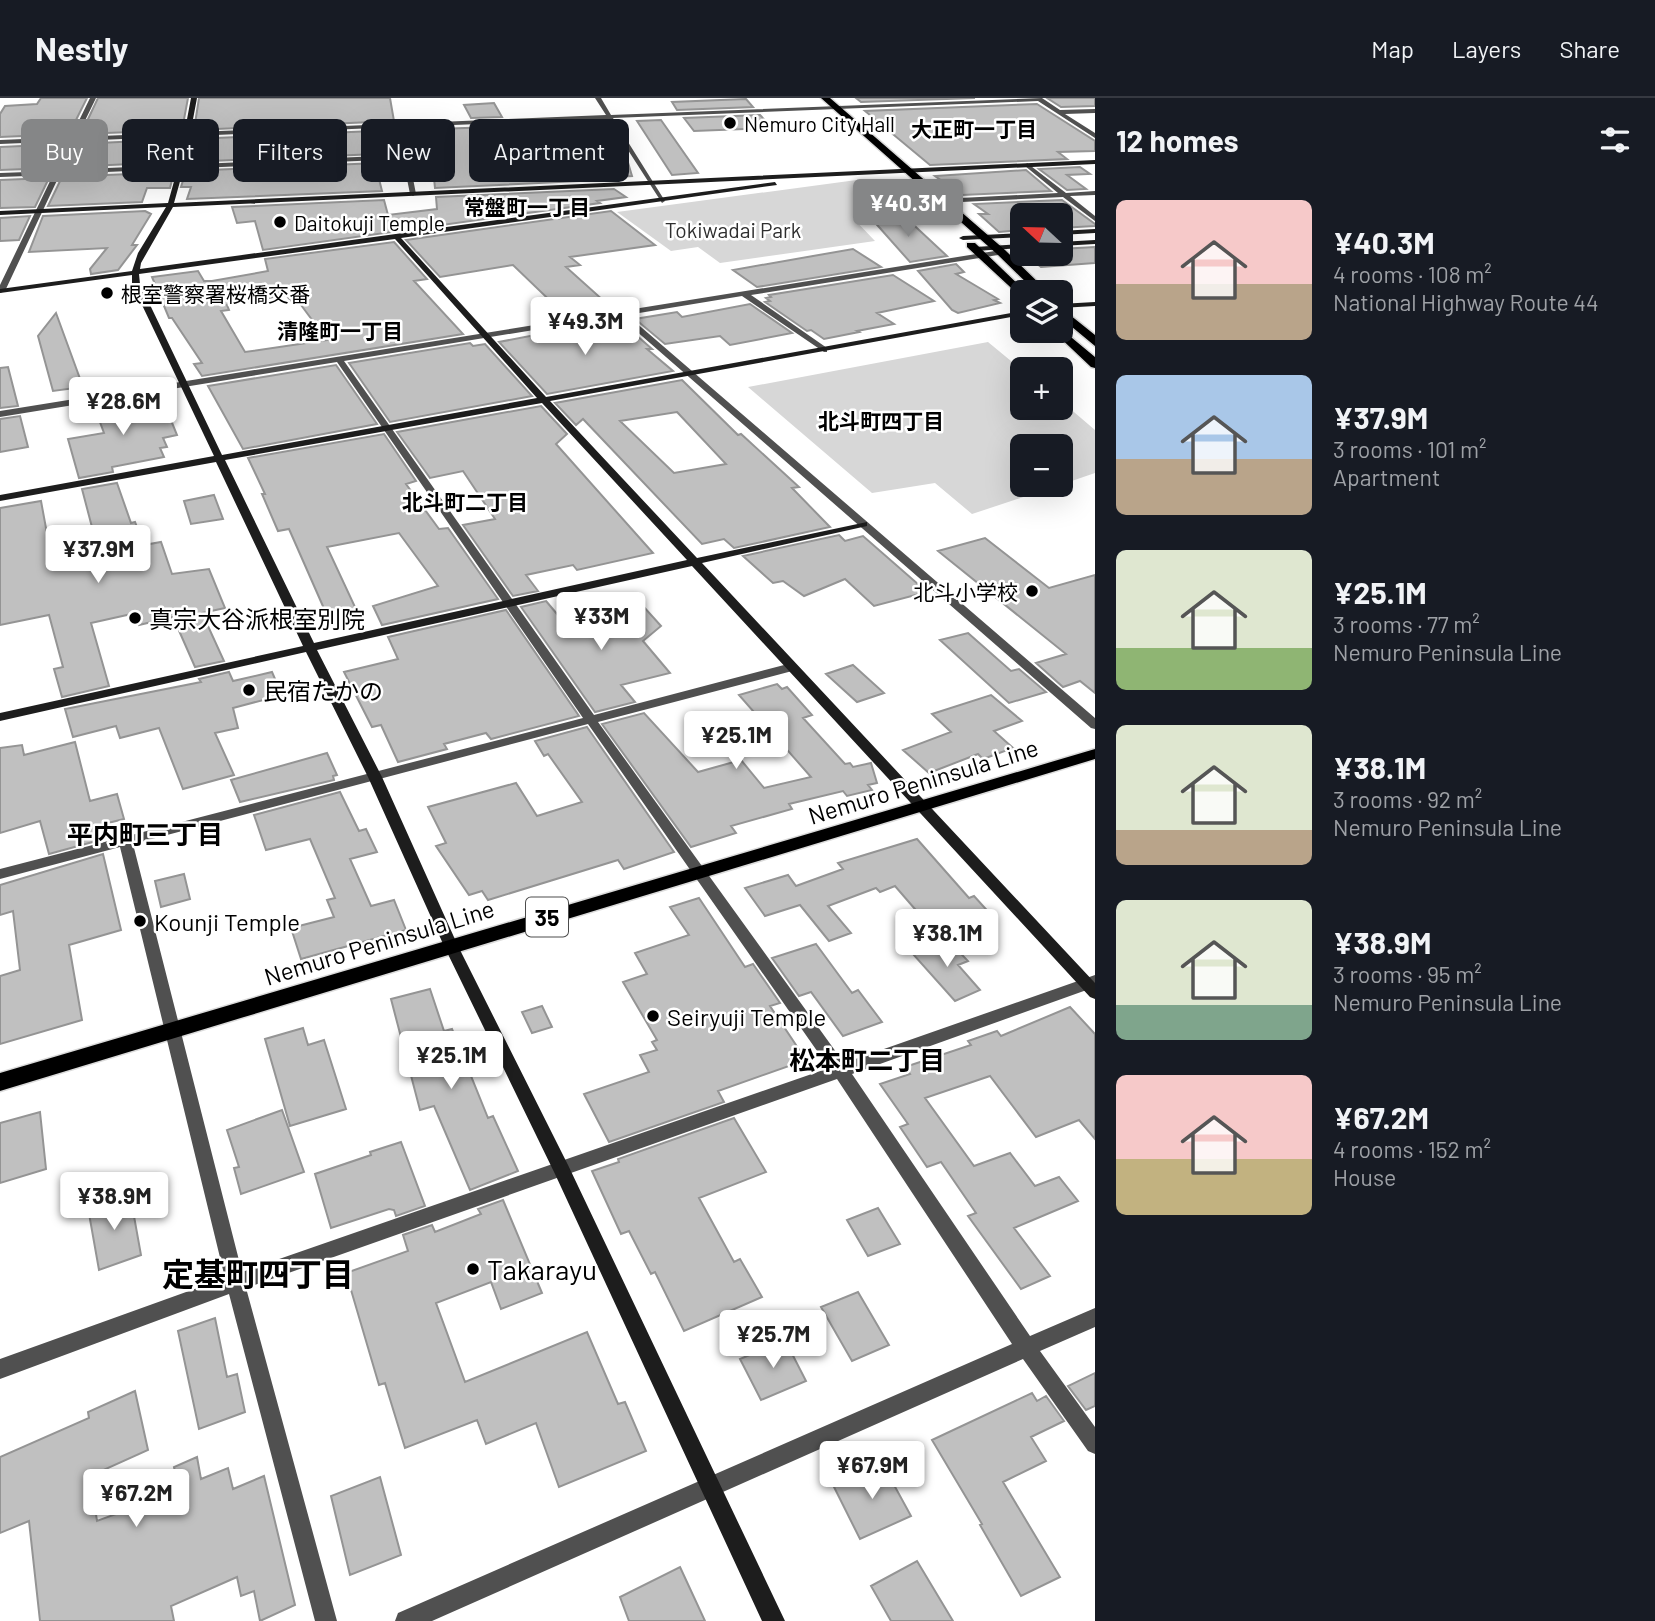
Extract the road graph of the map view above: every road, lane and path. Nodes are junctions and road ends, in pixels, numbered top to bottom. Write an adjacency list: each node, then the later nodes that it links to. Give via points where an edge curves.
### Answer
1 (93, 98): 11 (street)
2 (194, 98): 12 (street)
3 (598, 98): 10 (street)
4 (811, 98): 6 (highway)
5 (1038, 98): 7 (street); 9 (street)
6 (824, 103): 7 (highway); 10 (street); 19 (highway)
7 (837, 107): 26 (highway)
8 (1095, 111): 9 (street)
9 (1060, 113): 16 (street)
10 (610, 117): 13 (street); 33 (street)
11 (84, 119)
12 (190, 119)
13 (455, 123)
14 (361, 127): 15 (street)
15 (219, 133)
16 (1095, 136)
17 (21, 141): 18 (street)
18 (0, 142)
19 (861, 144)
20 (361, 159): 24 (street)
21 (878, 160): 25 (highway)
22 (1095, 162): 23 (street)
23 (1027, 165): 26 (street); 37 (street)
24 (219, 166)
25 (889, 170): 26 (street); 27 (street); 34 (highway)
26 (905, 170): 39 (highway)
27 (861, 172): 33 (street); 38 (street)
28 (21, 174): 29 (street)
29 (0, 175)
30 (55, 182): 41 (street)
31 (176, 182): 40 (street)
32 (411, 182): 36 (street)
33 (650, 182): 36 (street); 38 (street)
34 (906, 186)
35 (1095, 193): 37 (street)
36 (413, 194): 40 (street)
37 (1065, 195): 39 (street); 43 (street)
38 (662, 201): 49 (street)
39 (941, 201): 48 (highway)
40 (170, 205): 41 (street); 55 (street)
41 (41, 211): 42 (street); 58 (street)
42 (0, 213)
43 (1095, 219)
44 (1095, 232): 45 (street)
45 (1073, 233)
46 (960, 235): 48 (street); 54 (highway)
47 (1010, 236): 48 (street)
48 (982, 237): 53 (highway)
49 (397, 238): 55 (street); 65 (street)
50 (1095, 242): 51 (street)
51 (1073, 243)
52 (1010, 248): 53 (street)
53 (998, 250): 54 (street); 56 (highway)
54 (978, 252): 57 (highway); 59 (street)
55 (134, 272): 58 (street); 72 (street)
56 (1029, 280)
57 (1010, 283)
58 (1, 287)
59 (743, 293): 62 (street); 68 (street)
60 (1095, 304): 61 (street)
61 (1073, 307)
62 (620, 313): 65 (street); 71 (street)
63 (1010, 315): 68 (street)
64 (1073, 321): 66 (highway)
65 (486, 334): 69 (street); 73 (street)
66 (1095, 342)
67 (1072, 343): 70 (highway)
68 (824, 350): 71 (street)
69 (339, 359): 72 (street); 75 (street)
70 (1095, 364)
71 (689, 375): 73 (street); 78 (street)
72 (183, 385): 74 (street); 76 (street)
73 (544, 400): 75 (street); 79 (street)
74 (0, 414)
75 (390, 429): 76 (street); 80 (street)
76 (219, 458): 77 (street); 81 (street)
77 (0, 498)
78 (863, 524): 79 (street); 85 (street)
79 (694, 561): 80 (street); 82 (street)
80 (511, 603): 81 (street); 84 (street)
81 (310, 648): 83 (street); 87 (street)
82 (792, 667): 84 (street); 88 (street)
83 (0, 717)
84 (591, 720): 87 (street); 90 (street)
85 (1095, 725)
86 (1095, 754): 88 (main road, Nemuro Peninsula Line / 35)
87 (375, 777): 89 (street); 92 (street)
88 (920, 807): 90 (main road, Nemuro Peninsula Line / 35); 93 (street)
89 (127, 842): 91 (street); 94 (street)
90 (702, 873): 92 (main road, Nemuro Peninsula Line / 35); 95 (street)
91 (0, 874)
92 (451, 946): 94 (main road, Nemuro Peninsula Line / 35); 97 (street)
93 (1092, 986): 95 (street)
94 (171, 1029): 96 (main road, Nemuro Peninsula Line / 35); 98 (street)
95 (841, 1071): 97 (street); 100 (street)
96 (0, 1082)
97 (562, 1170): 98 (street); 103 (street)
98 (235, 1281): 101 (street); 104 (street)
99 (1095, 1317): 100 (street)
100 (1026, 1347): 102 (street); 103 (street)
101 (0, 1369)
102 (1095, 1444)
103 (710, 1489): 105 (street); 106 (street)
104 (326, 1621)
105 (407, 1621)
106 (774, 1621)

